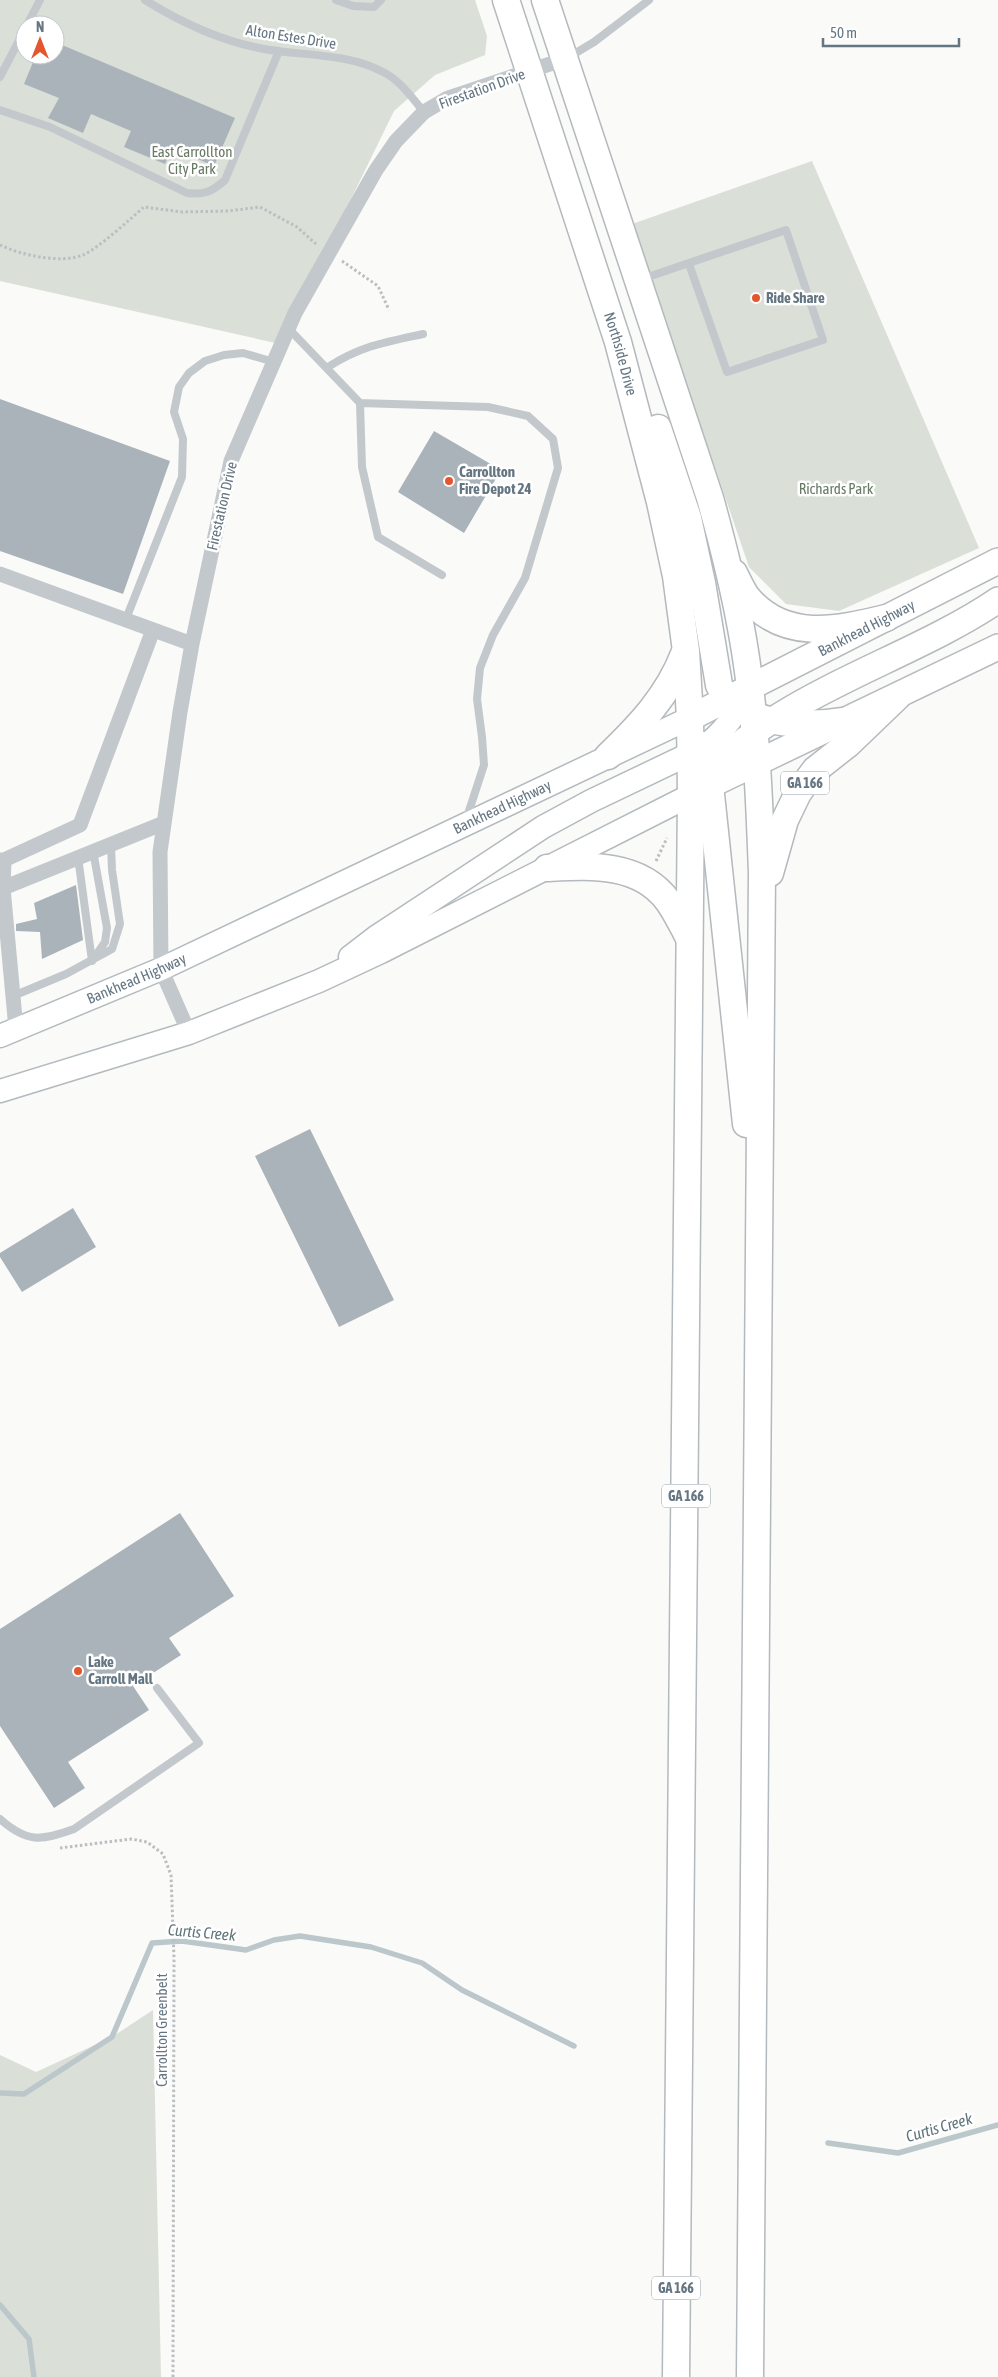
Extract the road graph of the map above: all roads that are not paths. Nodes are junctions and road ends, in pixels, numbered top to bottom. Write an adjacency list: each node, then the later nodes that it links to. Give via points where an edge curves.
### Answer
1 (40, 0): 9 (lane)
2 (145, 0): 8 (lane, Alton Estes Drive)
3 (336, 0): 4 (lane, via 353,6 374,7)
4 (382, 0)
5 (506, 0): 13 (highway, Northside Drive)
6 (545, 0): 12 (highway)
7 (649, 0): 12 (lane, via 594,42)
8 (155, 3): 11 (lane, Alton Estes Drive, via 205,33)
9 (32, 15)
10 (15, 49): 14 (lane)
11 (279, 51): 15 (lane, via 225,180 214,190 201,195 187,193 50,127); 16 (lane, Alton Estes Drive, via 338,59 384,72 405,89)
12 (565, 59): 13 (street, Firestation Drive); 18 (highway)
13 (530, 71): 16 (street, Firestation Drive, via 448,98); 21 (highway, Northside Drive)
14 (0, 78)
15 (0, 110)
16 (424, 112): 19 (street, Firestation Drive, via 376,170)
17 (689, 264): 17 (lane, via 786,230 823,340 727,372); 18 (lane)
18 (637, 281): 25 (highway, via 710,498)
19 (289, 329): 22 (street, Firestation Drive); 23 (lane)
20 (423, 334): 23 (lane, via 370,345)
21 (618, 342): 35 (highway, Northside Drive, via 660,502 676,576); 37 (highway, via 642,381 688,518 718,685)
22 (274, 362): 31 (lane, via 243,353 224,355 205,361 189,373 179,387 174,412 183,439 182,477); 33 (street, Firestation Drive, via 232,461)
23 (328, 367): 24 (lane)
24 (360, 403): 28 (lane, via 362,467 378,537); 44 (lane, via 488,407 528,416 553,439 558,468 525,578 493,635 480,668 476,699 484,765)
25 (727, 559): 30 (highway, via 747,597 768,615 794,628 842,628); 37 (highway, via 741,629)
26 (998, 561): 30 (main road, Bankhead Highway)
27 (0, 574): 31 (street)
28 (442, 575)
29 (998, 600): 37 (main road, via 947,631 817,695)
30 (886, 618): 37 (main road, Bankhead Highway)
31 (126, 619): 32 (street)
32 (153, 630): 33 (street); 48 (street, via 80,825)
33 (192, 644): 43 (street, Firestation Drive)
34 (998, 647): 36 (main road, GA 166)
35 (686, 651): 38 (highway, Northside Drive); 40 (highway, via 664,695)
36 (898, 696): 39 (main road); 51 (highway, GA 166, via 848,744 815,770 798,792 785,820)
37 (749, 711): 38 (main road, Bankhead Highway); 39 (highway, via 797,724); 41 (highway); 42 (main road, via 733,748)
38 (690, 718): 40 (main road, Bankhead Highway); 42 (highway, Northside Drive)
39 (842, 721): 41 (main road)
40 (608, 756): 44 (main road, Bankhead Highway)
41 (757, 762): 42 (main road); 51 (highway)
42 (701, 771): 49 (main road); 52 (highway, GA 166); 55 (main road, via 591,801 543,827); 60 (highway, via 752,1167)
43 (164, 823): 45 (street); 54 (street, Firestation Drive, via 160,852)
44 (465, 825): 54 (main road, Bankhead Highway)
45 (111, 845): 46 (street); 53 (lane, via 120,924 112,949)
46 (93, 851): 47 (street); 53 (lane, via 106,928 105,942)
47 (78, 857): 50 (street); 53 (lane)
48 (2, 860): 50 (street)
49 (547, 868): 52 (highway, via 604,866 643,879 667,900); 55 (main road)
50 (3, 888): 56 (street)
51 (762, 903): 60 (highway, GA 166)
52 (689, 938): 63 (highway, GA 166)
53 (92, 962): 56 (lane)
54 (161, 969): 57 (main road, Bankhead Highway); 58 (street, Firestation Drive)
55 (301, 989): 58 (main road)
56 (13, 996): 57 (street)
57 (8, 1033)
58 (189, 1033): 59 (main road)
59 (0, 1091)
60 (759, 1278): 64 (highway, GA 166)
61 (157, 1688): 62 (lane, via 199,1743 74,1829 52,1837 32,1838 16,1833)
62 (0, 1819)
63 (676, 2377)
64 (750, 2377)

